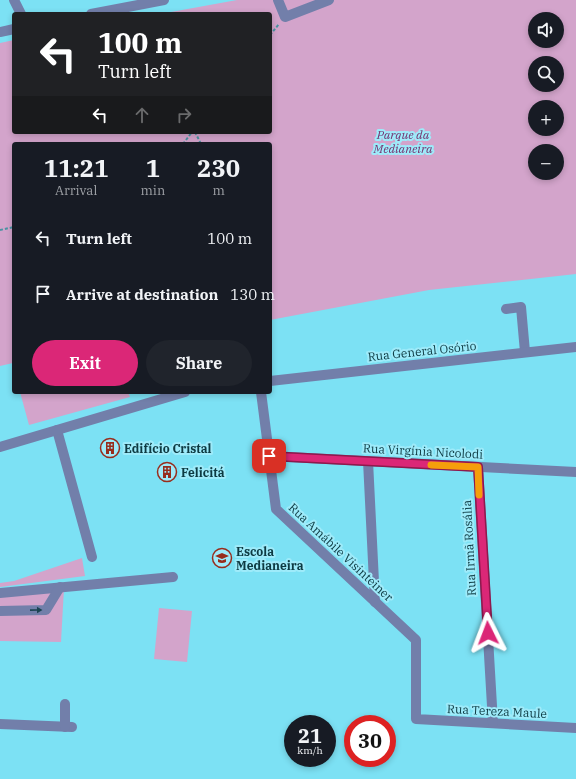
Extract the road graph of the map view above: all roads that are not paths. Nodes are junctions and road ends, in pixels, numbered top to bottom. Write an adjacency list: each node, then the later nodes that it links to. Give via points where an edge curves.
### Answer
1 (14, 0): 5 (street)
2 (164, 0): 6 (street)
3 (278, 0): 4 (street, via 285,17)
4 (329, 0)
5 (20, 12)
6 (101, 12)
7 (12, 29): 8 (street)
8 (0, 32)
9 (506, 309): 11 (street, via 521,307)
10 (576, 347): 11 (street, Rua General Osório)
11 (525, 352): 12 (street, Rua General Osório)
12 (272, 381)
13 (178, 394): 15 (street)
14 (261, 394): 17 (street, Rua Amábile Visinteiner)
15 (57, 430): 16 (street); 21 (street)
16 (0, 447)
17 (269, 456): 18 (street, Rua Virgínia Nicolodi); 25 (street, Rua Amábile Visinteiner, via 276,509)
18 (368, 461): 19 (street, Rua Virgínia Nicolodi); 25 (street)
19 (478, 467): 20 (street, Rua Virgínia Nicolodi); 29 (street, Rua Irmã Rosália)
20 (576, 472)
21 (92, 557)
22 (173, 576): 23 (street)
23 (60, 587): 24 (street); 26 (street, one-way to 23, via 46,610)
24 (0, 593)
25 (375, 602): 28 (street, Rua Amábile Visinteiner, via 416,640)
26 (0, 611)
27 (65, 704): 30 (street, via 69,727)
28 (416, 719): 29 (street, Rua Tereza Maule)
29 (493, 723): 31 (street, Rua Tereza Maule)
30 (0, 724)
31 (576, 728)

